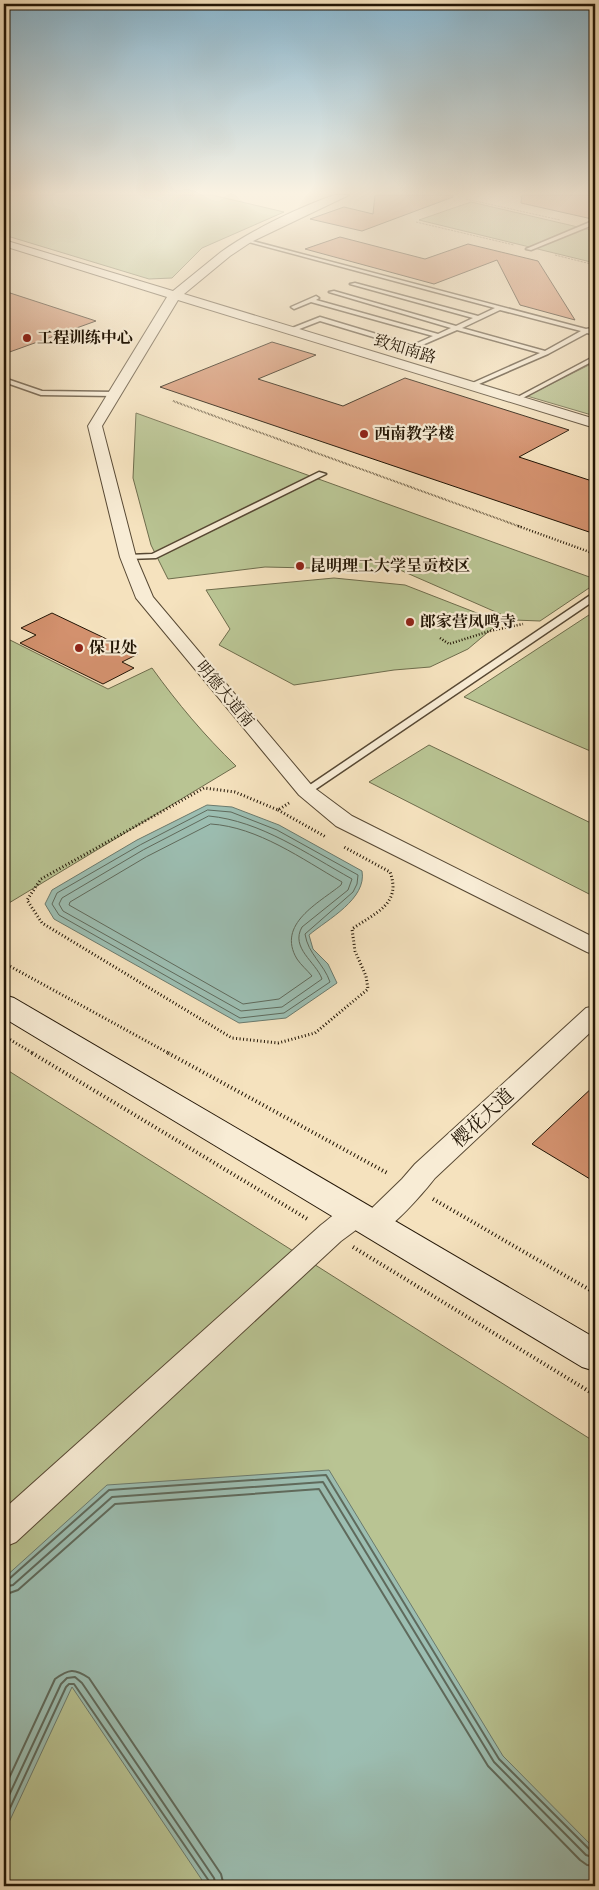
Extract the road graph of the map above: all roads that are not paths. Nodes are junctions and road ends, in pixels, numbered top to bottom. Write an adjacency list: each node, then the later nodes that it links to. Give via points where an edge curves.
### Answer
1 (133, 283): 6 (street, 致知南路)
2 (190, 283): 6 (street)
3 (409, 283): 9 (lane)
4 (353, 284): 5 (lane); 10 (lane)
5 (332, 292): 7 (lane); 12 (lane)
6 (174, 296): 13 (street, 致知南路); 21 (street, 明德大道南)
7 (310, 300): 8 (lane); 16 (lane)
8 (294, 307)
9 (499, 308): 10 (lane); 14 (lane)
10 (479, 318): 12 (lane)
11 (595, 326): 14 (lane)
12 (457, 328): 16 (lane); 17 (lane)
13 (289, 331): 16 (lane, via 320,319 413,347); 20 (street, 致知南路)
14 (586, 331): 15 (lane); 17 (lane)
15 (595, 333)
16 (438, 336)
17 (546, 354): 20 (lane)
18 (595, 358): 22 (lane)
19 (4, 380): 21 (lane, via 41,393)
20 (470, 386): 22 (street, 致知南路)
21 (115, 394): 25 (street, 明德大道南, via 95,426)
22 (515, 400): 23 (street, 致知南路)
23 (595, 424)
24 (322, 474): 25 (lane, via 153,556)
25 (128, 557): 27 (street, 明德大道南, via 145,598)
26 (595, 596): 27 (lane)
27 (306, 791): 28 (street, 明德大道南, via 344,820)
28 (595, 947)
29 (4, 1005): 31 (street)
30 (595, 1014): 31 (street, 樱花大道, via 425,1170 412,1187)
31 (364, 1219): 32 (street); 33 (street, 樱花大道, via 331,1233)
32 (595, 1356)
33 (4, 1531)

